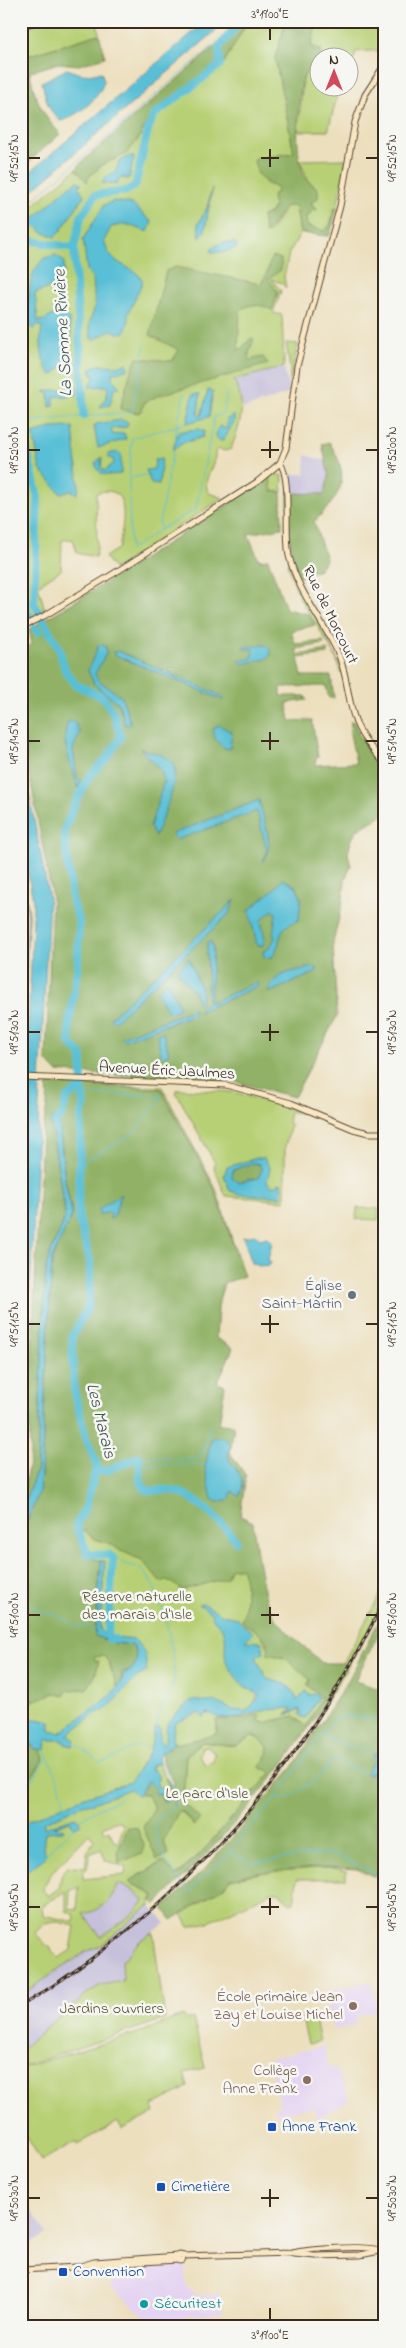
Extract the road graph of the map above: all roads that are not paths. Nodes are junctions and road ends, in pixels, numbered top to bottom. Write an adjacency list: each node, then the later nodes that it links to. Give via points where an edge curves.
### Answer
1 (40, 21): 2 (street)
2 (21, 26)
3 (385, 64): 4 (street, via 359,110 338,213 300,354)
4 (281, 466): 5 (street, via 72,599); 6 (street, Rue de Morcourt, via 286,475 286,531 290,559 302,591 342,661 356,723)
5 (21, 627)
6 (385, 764)
7 (22, 1077): 8 (street, Avenue Éric Jaulmes, via 226,1085 291,1103 353,1129)
8 (385, 1133)
9 (351, 2249): 10 (street); 11 (street, via 303,2250); 12 (street, via 347,2253)
10 (382, 2250): 12 (street)
11 (292, 2254): 12 (street); 13 (street, via 180,2258)
12 (316, 2256)
13 (21, 2270)

